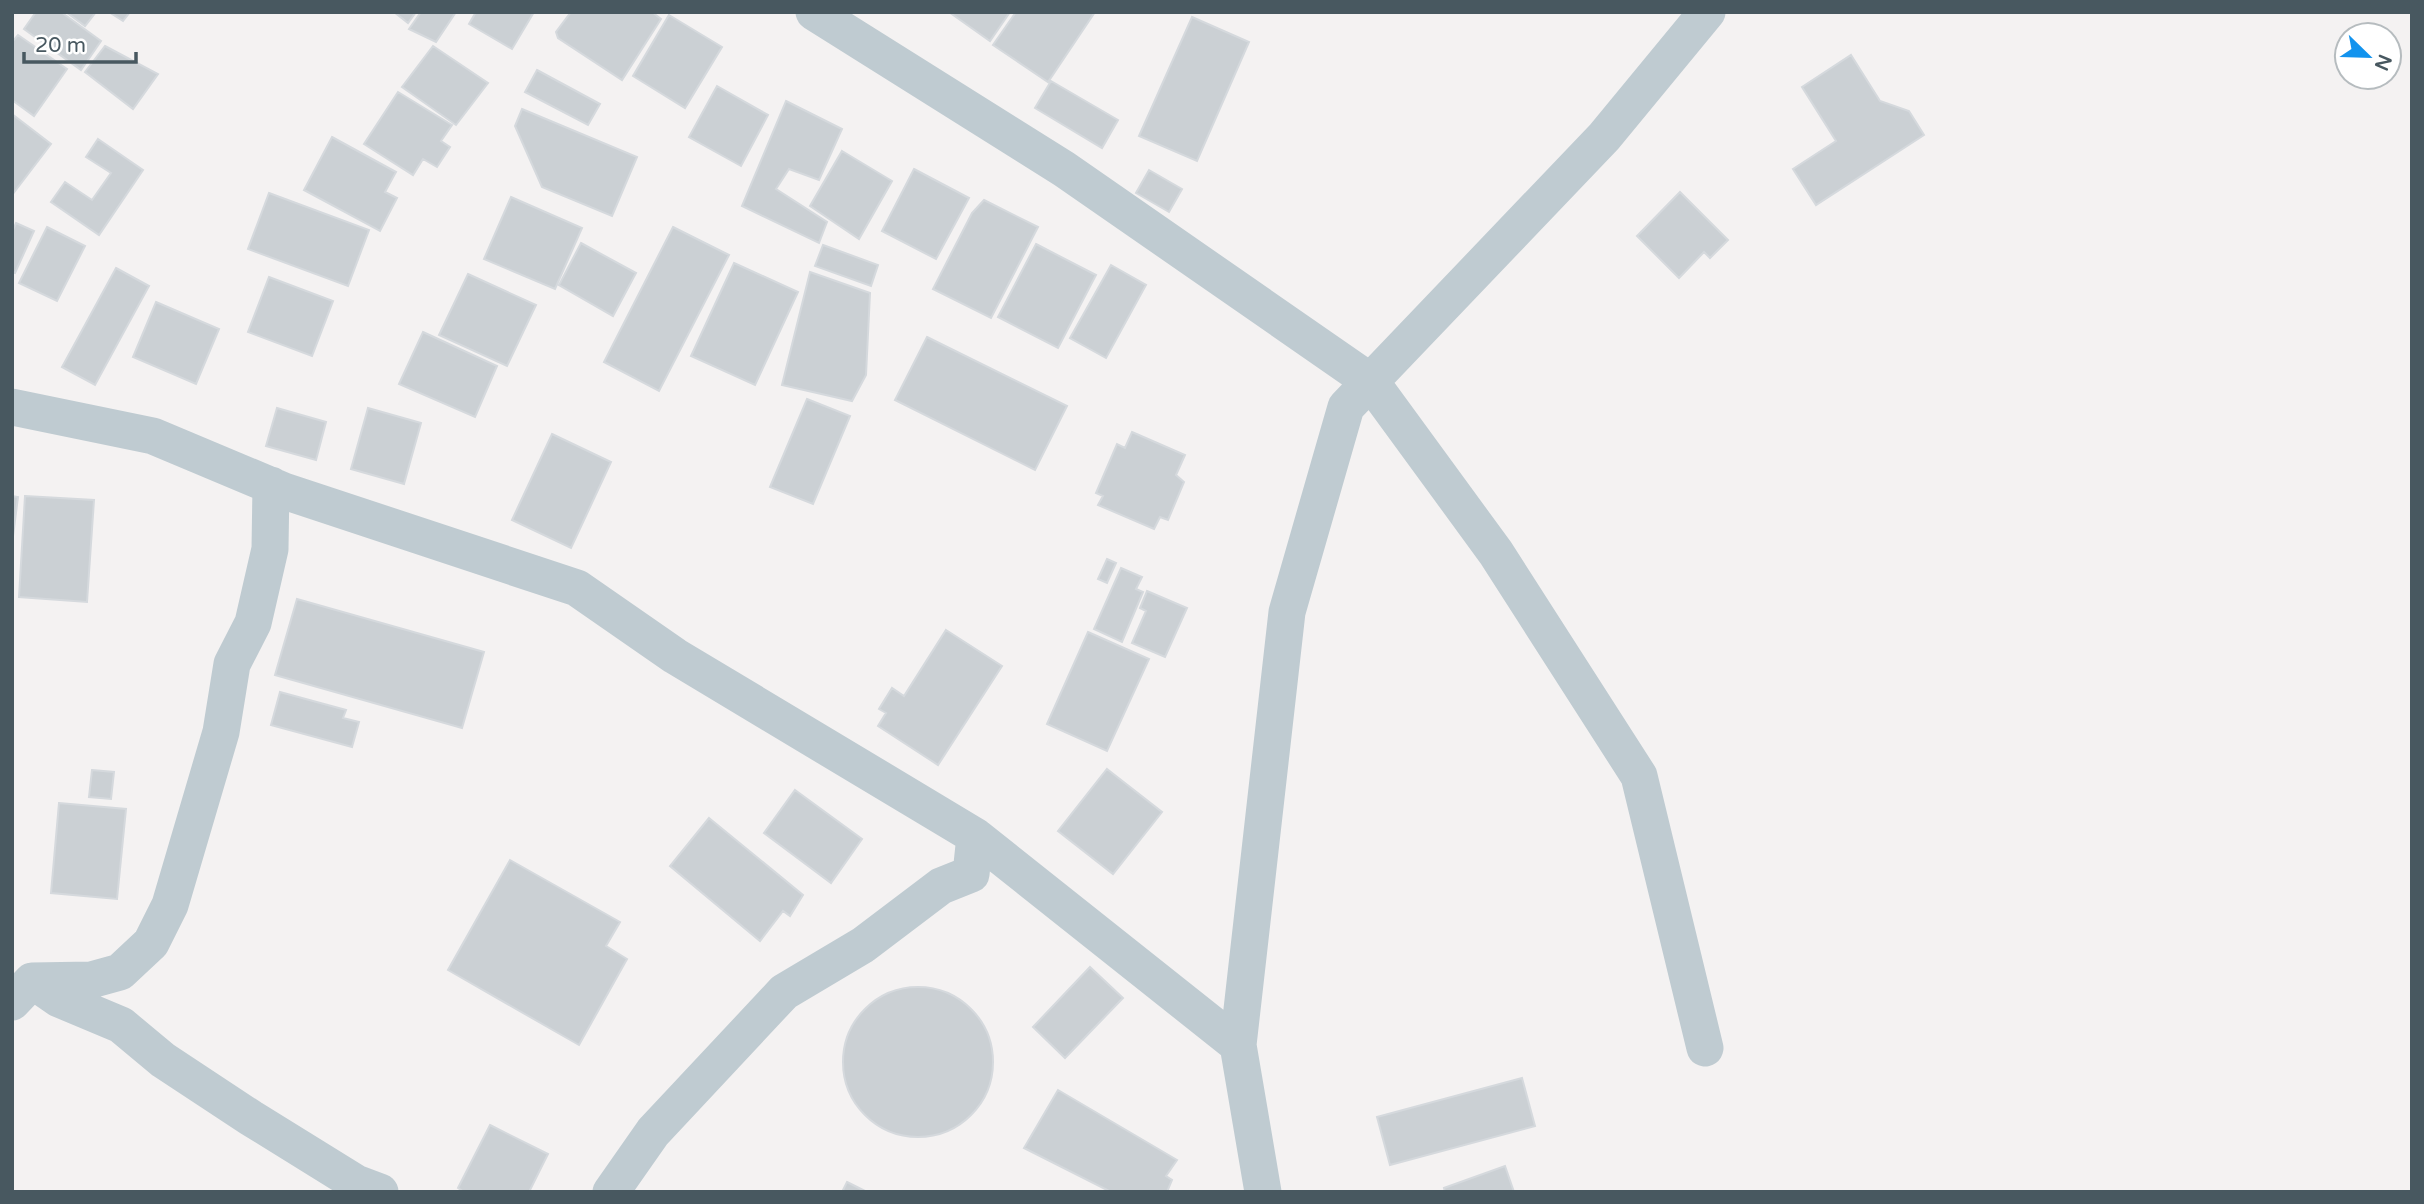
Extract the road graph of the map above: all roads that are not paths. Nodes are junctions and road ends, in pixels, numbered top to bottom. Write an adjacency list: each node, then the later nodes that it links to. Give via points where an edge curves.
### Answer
1 (814, 12): 3 (street, via 1064,169)
2 (1707, 12): 3 (street, via 1604,137)
3 (1371, 382): 8 (street, via 1346,407 1287,612); 9 (street, via 1496,552 1639,776)
4 (12, 407): 5 (street, via 153,436)
5 (271, 485): 6 (street, via 577,588 674,656); 7 (street, via 270,549 253,623 232,664 220,732 170,905 151,943 120,972 91,980)
6 (975, 836): 8 (street); 11 (street, via 971,874 941,886 863,945 784,992 653,1132)
7 (19, 984): 10 (street, via 121,1025 163,1060 251,1118 356,1183)
8 (1238, 1045): 12 (street)
9 (1705, 1048)
10 (380, 1192)
11 (611, 1192)
12 (1263, 1192)

